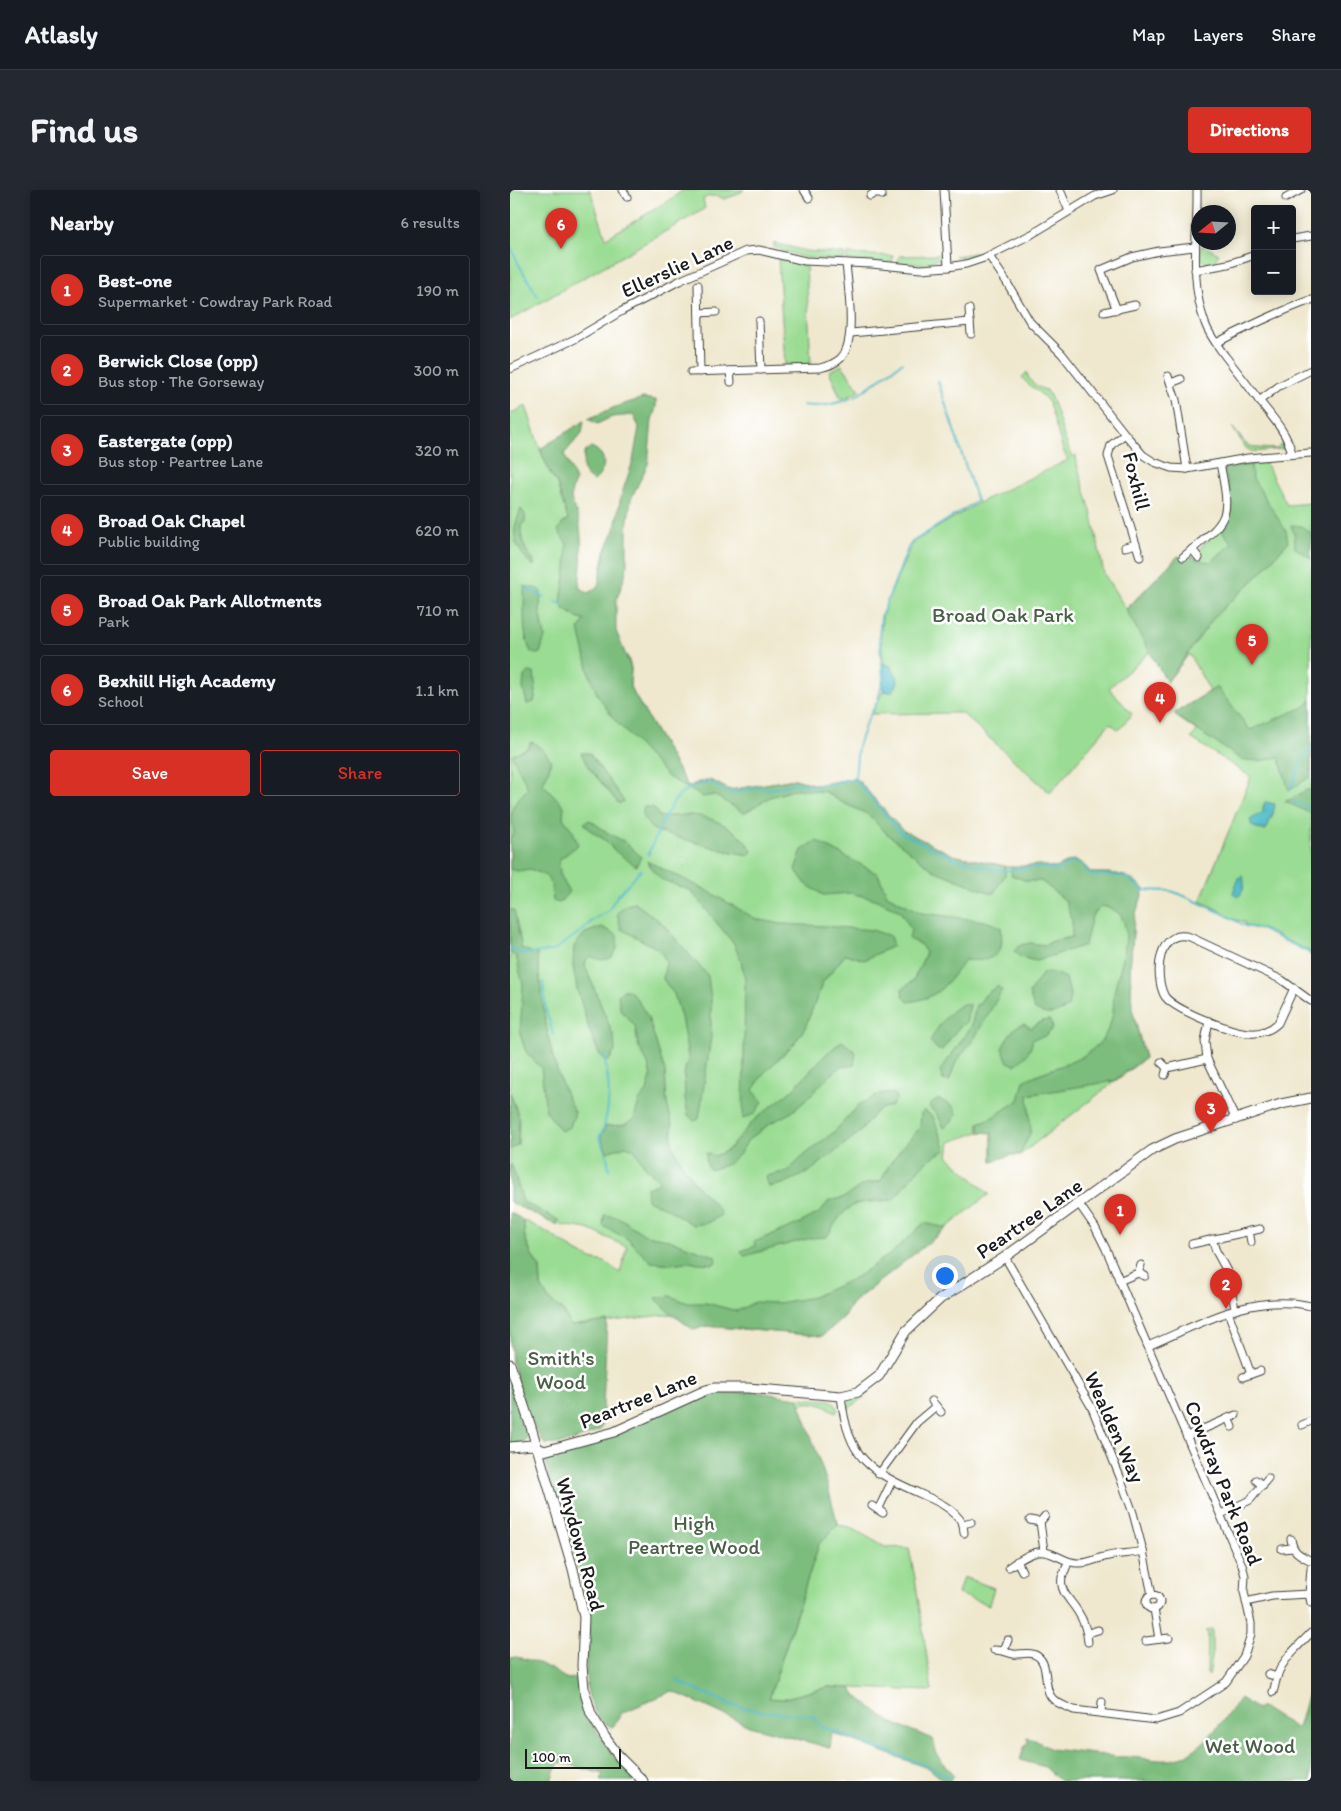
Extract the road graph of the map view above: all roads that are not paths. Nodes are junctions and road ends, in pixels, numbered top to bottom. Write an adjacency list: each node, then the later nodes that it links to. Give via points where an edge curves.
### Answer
1 (944, 190): 19 (street)
2 (1060, 190): 10 (street)
3 (1113, 190): 10 (street, Ellerslie Lane)
4 (1197, 190): 9 (street)
5 (1301, 190): 8 (street)
6 (801, 191): 7 (street)
7 (808, 198)
8 (1286, 198)
9 (1196, 205)
10 (1069, 211): 15 (street, Ellerslie Lane)
11 (1311, 236): 12 (street)
12 (1296, 238)
13 (1191, 247): 20 (street, via 1132,257)
14 (1194, 250): 21 (street)
15 (989, 256): 19 (street, Ellerslie Lane); 44 (street, via 1030,322 1062,354)
16 (1251, 256): 21 (street)
17 (1095, 262): 20 (street)
18 (846, 263): 19 (street, Ellerslie Lane); 32 (street); 35 (street, Ellerslie Lane, via 805,261 759,250 746,252 679,281 575,339)
19 (948, 267)
20 (1100, 270): 26 (street)
21 (1195, 270): 34 (street, via 1205,325)
22 (698, 285): 29 (street)
23 (1311, 300): 34 (street)
24 (1135, 305): 26 (street)
25 (969, 309): 31 (street)
26 (1117, 310): 28 (street)
27 (716, 312): 29 (street)
28 (1104, 312)
29 (699, 313): 40 (street)
30 (759, 321): 36 (street)
31 (970, 322): 32 (street); 33 (street)
32 (851, 333): 36 (street, via 846,351 833,364 820,368)
33 (971, 334)
34 (1216, 343): 43 (street)
35 (510, 369)
36 (761, 370): 38 (street)
37 (1311, 370): 43 (street)
38 (730, 371): 40 (street); 42 (street)
39 (691, 372): 40 (street)
40 (700, 372)
41 (1181, 379): 48 (street, via 1169,380)
42 (731, 382)
43 (1259, 400): 45 (street, via 1276,420)
44 (1126, 434): 48 (street, via 1143,455 1154,462); 49 (street, Foxhill, via 1111,445 1108,456)
45 (1292, 453): 46 (street); 47 (street)
46 (1311, 453)
47 (1220, 463): 48 (street); 51 (street, via 1226,495 1224,517 1216,529)
48 (1186, 469)
49 (1136, 544): 50 (street, Foxhill); 52 (street, Foxhill)
50 (1125, 548)
51 (1192, 550): 53 (street); 54 (street)
52 (1140, 557)
53 (1183, 557)
54 (1199, 558)
55 (1294, 988): 56 (street); 57 (street, via 1278,1023 1268,1030 1250,1033); 57 (street, via 1190,938 1181,935 1173,938 1162,952 1159,978 1164,994 1174,1006)
56 (1311, 1000)
57 (1209, 1021): 58 (street)
58 (1206, 1059): 59 (street); 61 (street)
59 (1164, 1068)
60 (1311, 1098): 61 (street, Peartree Lane, via 1286,1102)
61 (1236, 1120): 62 (street, Peartree Lane, via 1152,1150)
62 (1079, 1204): 68 (street, Peartree Lane); 70 (street, Cowdray Park Road, via 1095,1227)
63 (1260, 1229): 64 (street)
64 (1249, 1231): 65 (street); 66 (street)
65 (1212, 1239): 67 (street); 72 (street, via 1228,1273)
66 (1251, 1242)
67 (1192, 1244)
68 (1005, 1257): 78 (street, Peartree Lane, via 940,1300 915,1321 874,1381 858,1392); 102 (street, Wealden Way, via 1092,1408 1120,1477)
69 (1141, 1271): 70 (street)
70 (1119, 1280): 73 (street, Cowdray Park Road)
71 (1311, 1306): 72 (street, via 1279,1302)
72 (1232, 1311): 73 (street); 76 (street)
73 (1148, 1346): 83 (street, Cowdray Park Road)
74 (510, 1364): 85 (street, Whydown Road)
75 (1260, 1371): 76 (street)
76 (1251, 1374): 77 (street)
77 (1243, 1377)
78 (840, 1396): 85 (street, Peartree Lane, via 714,1388 614,1432 544,1451); 86 (street, via 850,1440 856,1451)
79 (936, 1406): 86 (street, via 917,1422)
80 (1236, 1415): 81 (street)
81 (1228, 1418): 82 (street); 83 (street)
82 (1232, 1427)
83 (1187, 1436): 92 (street, Cowdray Park Road)
84 (510, 1447): 85 (street, Peartree Lane, via 532,1445)
85 (537, 1448): 128 (street, Whydown Road, via 573,1568 584,1617 582,1666 591,1714 620,1758)
86 (879, 1474): 89 (street)
87 (1268, 1478): 90 (street)
88 (1256, 1480): 90 (street)
89 (892, 1481): 91 (street); 97 (street, via 942,1504)
90 (1263, 1486): 92 (street, via 1250,1500)
91 (878, 1510)
92 (1221, 1514): 111 (street, Cowdray Park Road, via 1242,1564)
93 (1045, 1516): 96 (street)
94 (1030, 1520): 96 (street)
95 (971, 1522): 97 (street)
96 (1040, 1522): 103 (street)
97 (963, 1524): 98 (street)
98 (964, 1534)
99 (1291, 1539): 100 (street)
100 (1293, 1548): 101 (street); 105 (street)
101 (1282, 1549)
102 (1143, 1551): 106 (street, via 1105,1556 1085,1563); 117 (street, Wealden Way, via 1152,1595 1160,1601 1154,1609)
103 (1044, 1552): 104 (street); 106 (street)
104 (1017, 1561): 107 (street); 109 (street)
105 (1311, 1561)
106 (1068, 1562): 114 (street, via 1062,1587)
107 (1009, 1567)
108 (1311, 1568): 110 (street)
109 (1022, 1570)
110 (1309, 1594): 111 (street, via 1272,1596); 112 (street)
111 (1246, 1602): 127 (street, Cowdray Park Road, via 1251,1623 1248,1645 1242,1661 1226,1682 1169,1717 1145,1720)
112 (1311, 1603)
113 (1098, 1630): 114 (street)
114 (1088, 1633): 120 (street)
115 (1311, 1633): 124 (street, via 1294,1650)
116 (1170, 1638): 117 (street)
117 (1159, 1639): 119 (street)
118 (1008, 1640): 122 (street)
119 (1146, 1641)
120 (1088, 1642)
121 (994, 1650): 122 (street, Cowdray Park Road)
122 (1004, 1650): 127 (street, Cowdray Park Road, via 1012,1654 1033,1654 1039,1658 1053,1700 1074,1710)
123 (1268, 1674): 124 (street)
124 (1277, 1678): 125 (street)
125 (1272, 1692)
126 (1102, 1702): 127 (street)
127 (1101, 1713)
128 (643, 1781)

